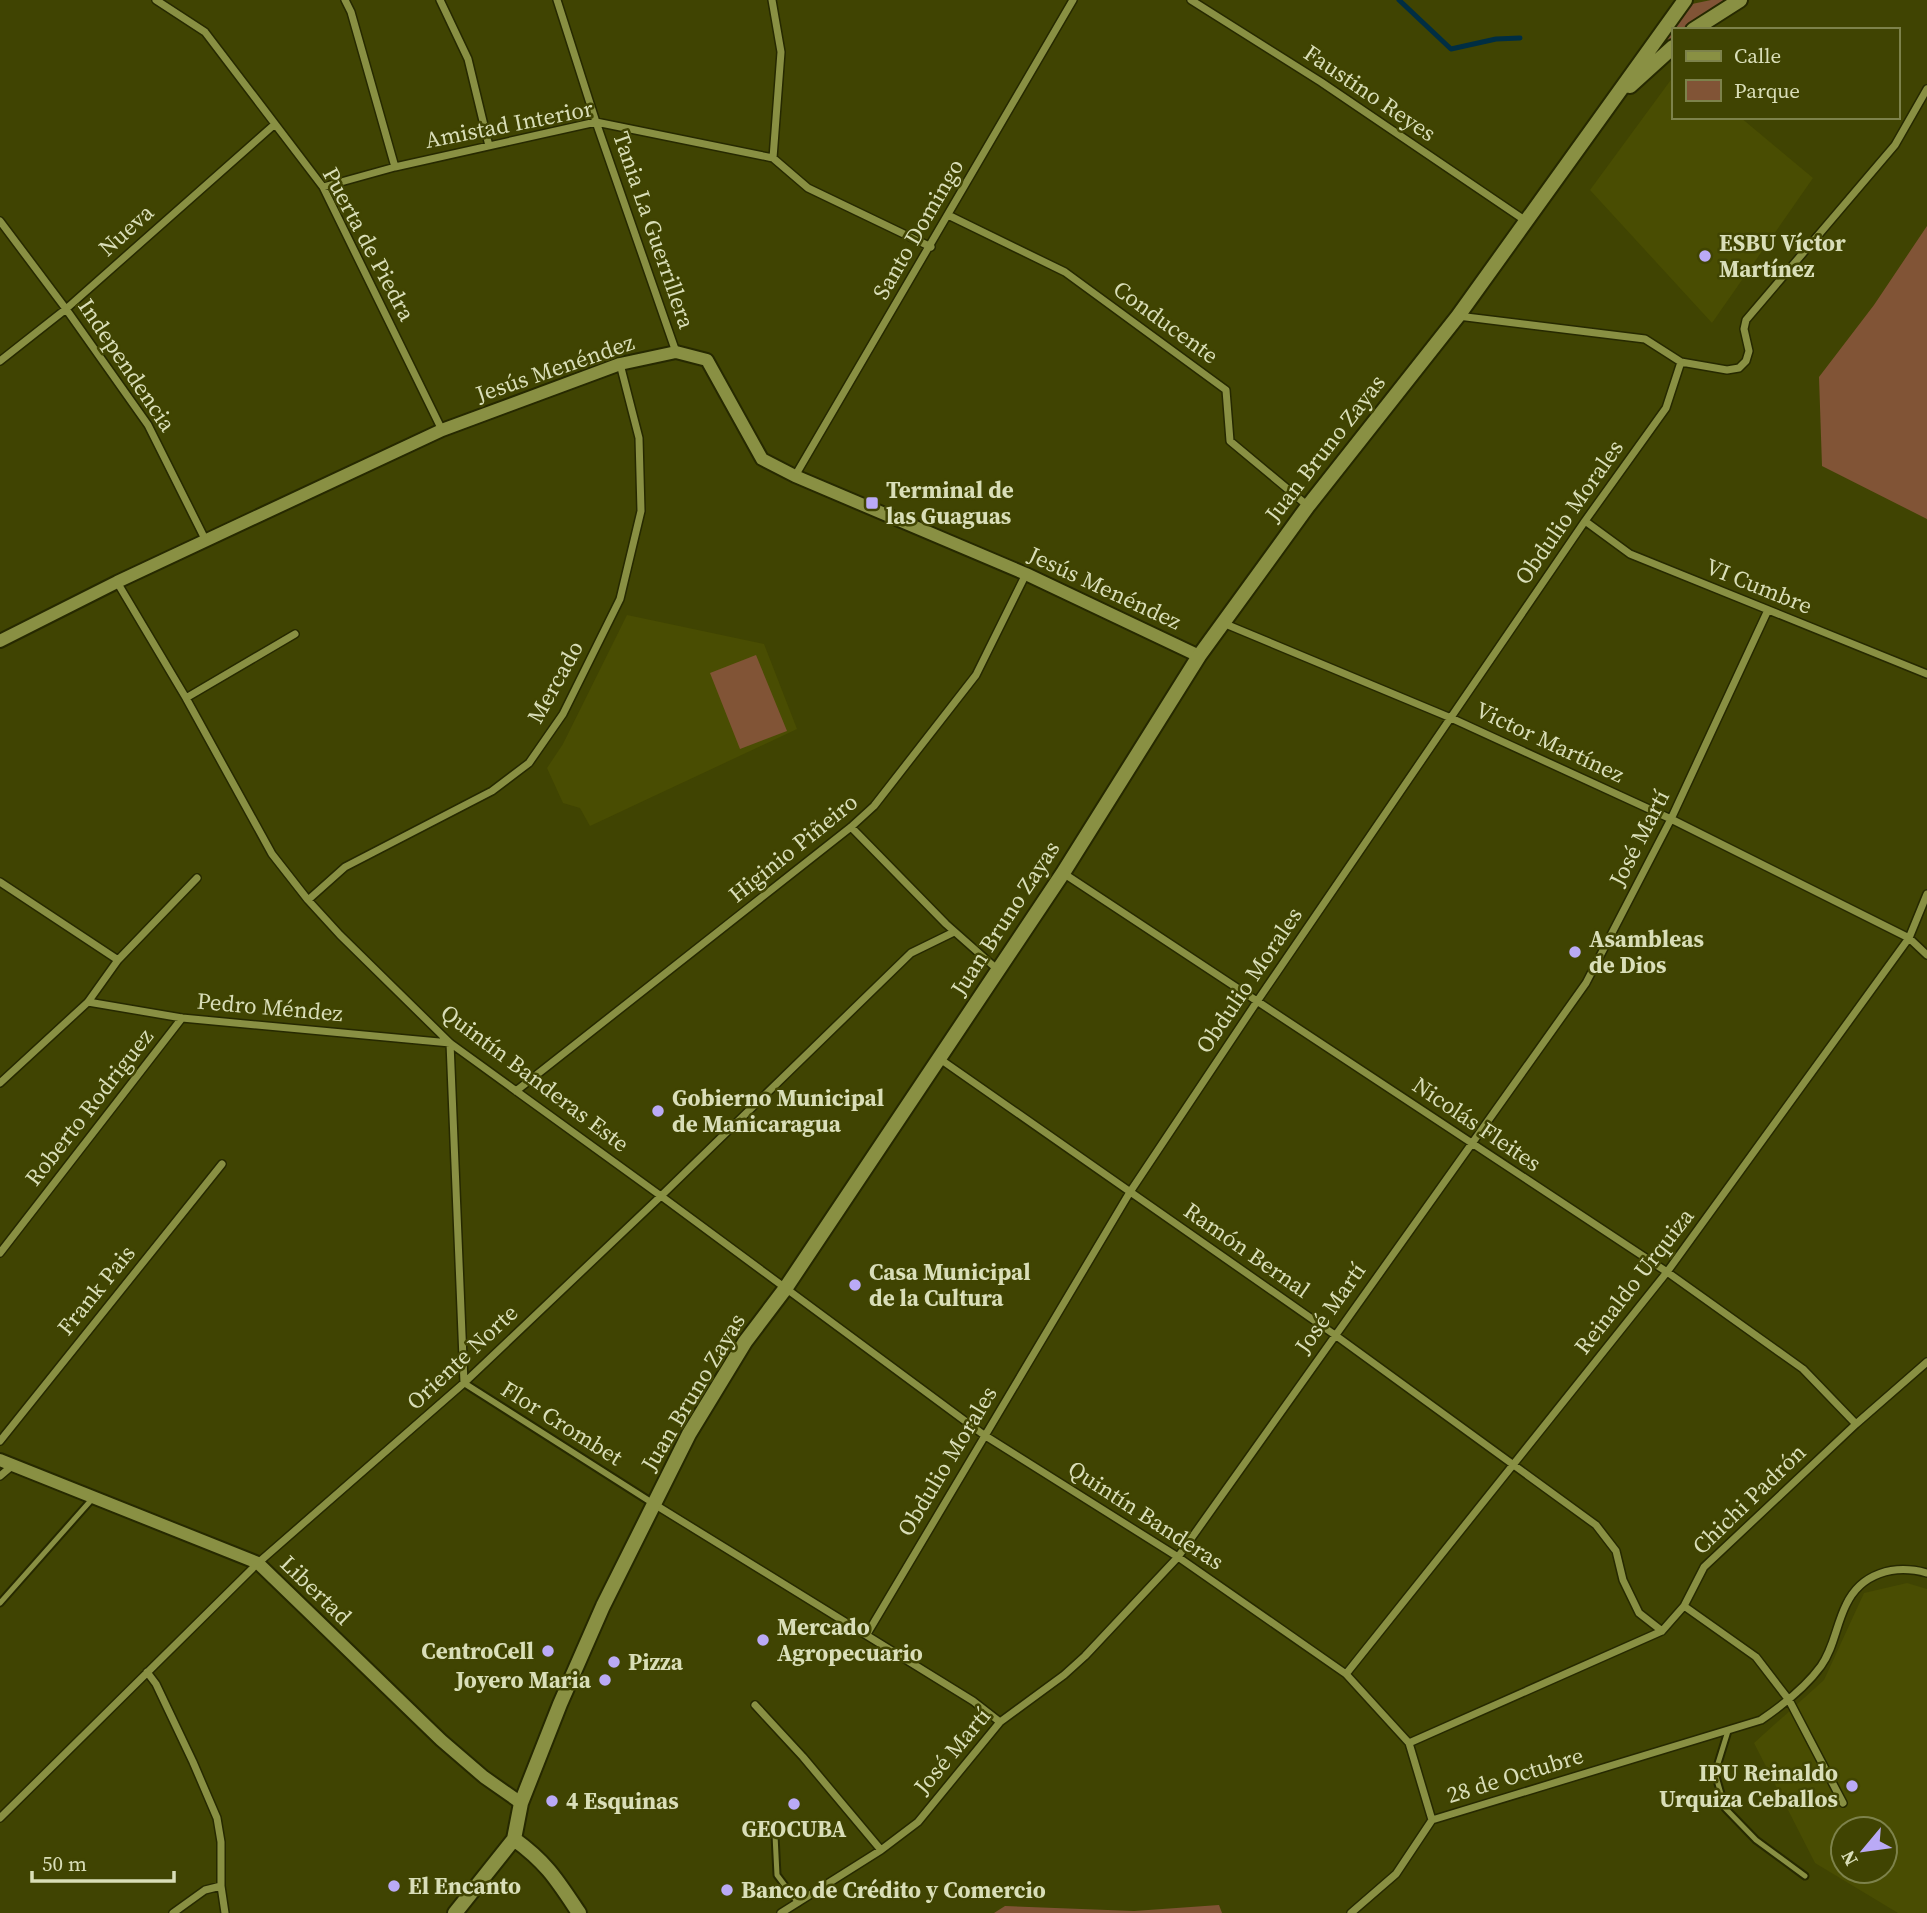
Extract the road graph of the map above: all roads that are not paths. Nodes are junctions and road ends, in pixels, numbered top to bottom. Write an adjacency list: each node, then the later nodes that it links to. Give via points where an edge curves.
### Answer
1 (156, 0): 15 (street, Puerta de Piedra, via 205,32)
2 (345, 0): 18 (street)
3 (440, 0): 16 (street, via 468,59)
4 (557, 0): 14 (street, Tania La Guerrillera)
5 (772, 0): 17 (street, via 781,52)
6 (1073, 0): 20 (street, Santo Domingo)
7 (1191, 0): 22 (street, Faustino Reyes)
8 (1685, 0): 13 (main road, Juan Bruno Zayas)
9 (1740, 0): 10 (main road)
10 (1696, 28)
11 (1672, 48): 13 (main road)
12 (1927, 89): 28 (street, via 1895,145 1746,320 1746,361 1727,370)
13 (1611, 103): 22 (main road, Juan Bruno Zayas)
14 (596, 122): 16 (street, Amistad Interior); 17 (street, Amistad Interior); 26 (street, Tania La Guerrillera)
15 (275, 124): 19 (street, Puerta de Piedra); 24 (street, Nueva)
16 (489, 146): 18 (street, Amistad Interior)
17 (773, 158): 23 (street, Amistad Interior, via 808,188)
18 (395, 167): 19 (street, Amistad Interior)
19 (323, 187): 30 (street, Puerta de Piedra)
20 (948, 215): 23 (street, Santo Domingo); 32 (street, Conducente, via 1065,272 1226,390 1230,442)
21 (0, 221): 24 (street, Independencia)
22 (1526, 222): 25 (main road, Juan Bruno Zayas)
23 (931, 247): 31 (street, Santo Domingo)
24 (66, 309): 27 (street, Nueva); 34 (street, Independencia, via 148,425)
25 (1458, 316): 28 (street, via 1645,340); 32 (main road, Juan Bruno Zayas)
26 (677, 352): 29 (street, Jesús Menéndez); 31 (street, Jesús Menéndez, via 707,360 762,459)
27 (0, 361)
28 (1681, 362): 33 (street, Obdulio Morales, via 1666,408)
29 (620, 364): 30 (street, Jesús Menéndez); 51 (street, Mercado, via 639,438 641,511 620,599 563,713 529,763 492,790 345,867)
30 (442, 430): 34 (street, Jesús Menéndez)
31 (795, 477): 35 (street, Jesús Menéndez)
32 (1308, 506): 38 (main road, Juan Bruno Zayas)
33 (1585, 521): 37 (street, VI Cumbre, via 1630,554); 44 (street, Obdulio Morales)
34 (206, 541): 36 (street, Jesús Menéndez)
35 (1026, 574): 41 (street, Jesús Menéndez); 46 (street, Higinio Piñeiro, via 976,675 874,806)
36 (117, 582): 40 (street, Jesús Menéndez); 43 (street, Quintín Banderas Este)
37 (1768, 610): 42 (street, VI Cumbre); 45 (street, José Martí)
38 (1222, 623): 41 (main road, Juan Bruno Zayas); 44 (street, Victor Martínez)
39 (295, 635): 43 (street)
40 (0, 641)
41 (1199, 656): 47 (main road, Juan Bruno Zayas)
42 (1927, 674)
43 (186, 698): 51 (street, Quintín Banderas Este, via 272,854)
44 (1451, 718): 45 (street, Victor Martínez); 57 (street, Obdulio Morales)
45 (1671, 819): 53 (street, Victor Martínez); 64 (street, José Martí, via 1586,983)
46 (851, 827): 52 (street); 63 (street, Higinio Piñeiro)
47 (1063, 873): 56 (main road, Juan Bruno Zayas); 57 (street, Nicolás Fleites)
48 (197, 878): 55 (street)
49 (0, 882): 55 (street)
50 (1927, 894): 53 (street, Reinaldo Urquiza)
51 (308, 900): 60 (street, Quintín Banderas Este)
52 (954, 932): 56 (street); 67 (street, Oriente Norte, via 911,953)
53 (1909, 938): 54 (street, Victor Martínez); 69 (street, Reinaldo Urquiza)
54 (1927, 955)
55 (118, 960): 58 (street)
56 (998, 971): 61 (main road, Juan Bruno Zayas)
57 (1258, 1000): 64 (street, Nicolás Fleites); 66 (street, Obdulio Morales)
58 (88, 1002): 59 (street, Pedro Méndez); 62 (street)
59 (182, 1018): 60 (street, Pedro Méndez); 68 (street, Roberto Rodriguez)
60 (450, 1043): 63 (street, Quintín Banderas Este); 73 (street)
61 (940, 1059): 66 (street, Ramón Bernal); 70 (main road, Juan Bruno Zayas)
62 (0, 1083)
63 (516, 1091): 67 (street, Quintín Banderas Este)
64 (1471, 1143): 69 (street, Nicolás Fleites); 71 (street, José Martí)
65 (222, 1164): 76 (street, Frank Pais)
66 (1130, 1192): 71 (street, Ramón Bernal); 75 (street, Obdulio Morales)
67 (661, 1196): 70 (street, Quintín Banderas Este); 73 (street, Oriente Norte)
68 (0, 1253)
69 (1667, 1272): 74 (street, Nicolás Fleites, via 1803,1368); 79 (street, Reinaldo Urquiza)
70 (785, 1289): 75 (street, Quintín Banderas); 82 (main road, Juan Bruno Zayas, via 745,1342 689,1434)
71 (1335, 1335): 79 (street, Ramón Bernal); 83 (street, José Martí)
72 (1927, 1362): 74 (street, Chichi Padrón)
73 (464, 1383): 82 (street, Flor Crombet); 84 (street, Oriente Norte)
74 (1856, 1424): 87 (street, Chichi Padrón, via 1704,1567)
75 (984, 1435): 83 (street, Quintín Banderas); 89 (street, Obdulio Morales)
76 (0, 1441)
77 (0, 1460): 78 (street, Libertad)
78 (13, 1465): 80 (street); 81 (street, Libertad)
79 (1513, 1466): 88 (street, Ramón Bernal, via 1596,1525 1616,1551 1623,1580 1639,1613); 91 (street, Reinaldo Urquiza)
80 (0, 1476)
81 (95, 1496): 84 (street, Libertad); 86 (lane)
82 (654, 1504): 89 (street, Flor Crombet); 97 (main road, Juan Bruno Zayas, via 598,1618)
83 (1178, 1557): 91 (street, Quintín Banderas); 94 (street, José Martí, via 1086,1656)
84 (258, 1563): 90 (street, Oriente Norte); 97 (street, Libertad, via 441,1740)
85 (1927, 1573): 92 (street, 28 de Octubre, via 1880,1571 1859,1584 1845,1606 1822,1665)
86 (0, 1603)
87 (1684, 1606): 88 (street, Chichi Padrón); 92 (street, via 1756,1657)
88 (1662, 1631): 96 (street, Chichi Padrón)
89 (867, 1634): 94 (street, Flor Crombet)
90 (147, 1672): 99 (street, Oriente Norte); 105 (street, via 218,1818)
91 (1346, 1674): 96 (street, Quintín Banderas)
92 (1789, 1700): 95 (street, 28 de Octubre, via 1762,1720); 98 (street)
93 (755, 1706): 103 (street)
94 (1000, 1722): 103 (street, José Martí, via 918,1822)
95 (1728, 1731): 100 (street, 28 de Octubre); 104 (lane, via 1715,1773 1725,1808 1756,1840)
96 (1409, 1743): 100 (street, Quintín Banderas)
97 (521, 1803): 102 (main road, Juan Bruno Zayas)
98 (1843, 1803)
99 (0, 1818)
100 (1432, 1820): 112 (street, 28 de Octubre, via 1396,1874)
101 (775, 1835): 106 (lane, via 777,1875)
102 (514, 1839): 109 (main road, Juan Bruno Zayas); 110 (main road, via 551,1870)
103 (881, 1850): 106 (street, José Martí)
104 (1805, 1875)
105 (221, 1886): 107 (street, via 205,1890); 108 (street)
106 (798, 1903): 111 (street, José Martí)
107 (173, 1913)
108 (225, 1913)
109 (455, 1913)
110 (579, 1913)
111 (781, 1913)
112 (1351, 1913)

